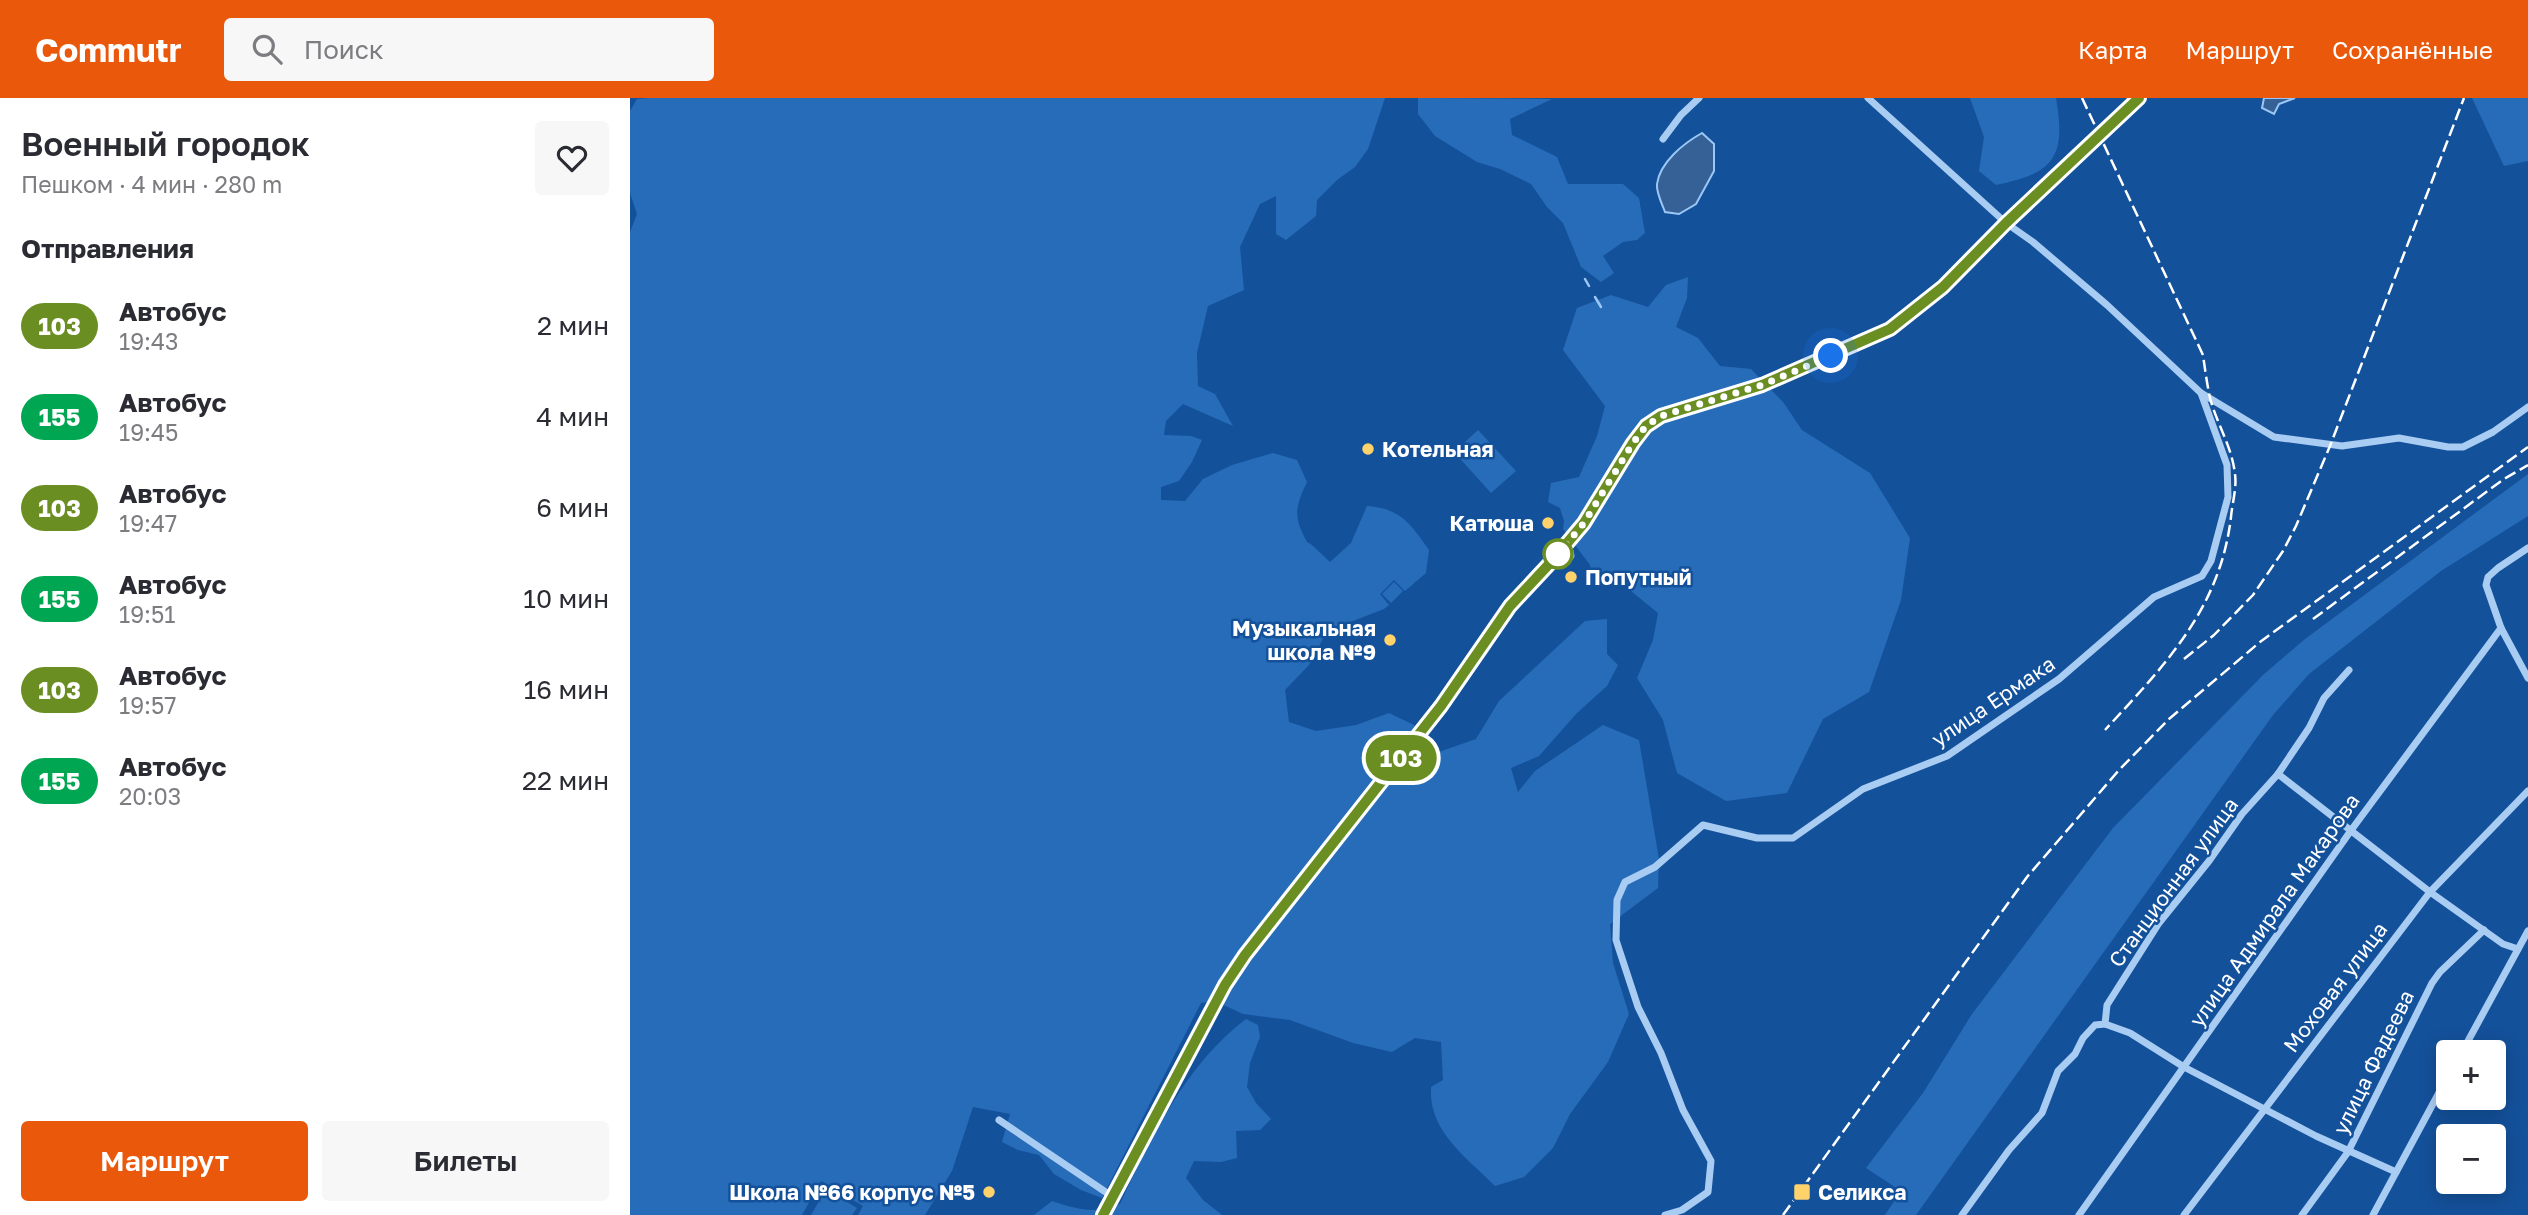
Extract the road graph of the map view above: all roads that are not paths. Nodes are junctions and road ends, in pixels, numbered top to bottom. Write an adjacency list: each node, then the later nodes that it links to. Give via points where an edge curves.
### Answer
1 (1699, 98): 4 (street)
2 (1868, 98): 5 (street)
3 (2139, 98): 5 (street)
4 (1663, 139)
5 (2006, 223): 6 (street, via 2108,305); 9 (street, via 1943,287 1890,329 1762,385 1661,416 1646,426)
6 (2201, 393): 7 (street, via 2274,437 2330,446 2399,438 2463,447); 30 (street, улица Ермака, via 2227,465 2228,497 2211,561 2202,576 2154,597 2059,679 1947,756 1863,789 1794,838 1757,838 1703,825 1655,867 1625,882 1617,900 1615,940 1638,1007 1711,1161 1707,1192 1682,1210)
7 (2528, 407)
8 (2528, 548): 10 (street, via 2488,577 2486,585)
9 (1561, 551): 28 (street, via 1510,606 1441,706 1238,965)
10 (2501, 628): 12 (street); 15 (street, улица Адмирала Макарова)
11 (2349, 670): 13 (street, Станционная улица, via 2324,698)
12 (2528, 678)
13 (2278, 774): 15 (street); 20 (street, Станционная улица, via 2159,923 2107,1005)
14 (2528, 791): 16 (street, Моховая улица)
15 (2352, 830): 16 (street); 22 (street, улица Адмирала Макарова)
16 (2430, 892): 17 (street); 24 (street, Моховая улица)
17 (2484, 930): 19 (street); 26 (street, улица Фадеева, via 2432,983)
18 (2528, 931): 19 (street)
19 (2518, 949): 21 (street)
20 (2105, 1024): 22 (street, via 2130,1033); 31 (street, via 2095,1025 2083,1038 2054,1079 2042,1113)
21 (2469, 1040)
22 (2184, 1067): 24 (street); 32 (street, улица Адмирала Макарова)
23 (2436, 1098): 27 (street)
24 (2264, 1109): 26 (street); 33 (street, Моховая улица)
25 (999, 1120): 28 (street)
26 (2348, 1152): 27 (street); 34 (street, улица Фадеева)
27 (2396, 1172): 35 (street)
28 (1113, 1197): 29 (street)
29 (1103, 1215)
30 (1665, 1215)
31 (1962, 1215)
32 (2079, 1215)
33 (2184, 1215)
34 (2302, 1215)
35 (2373, 1215)

